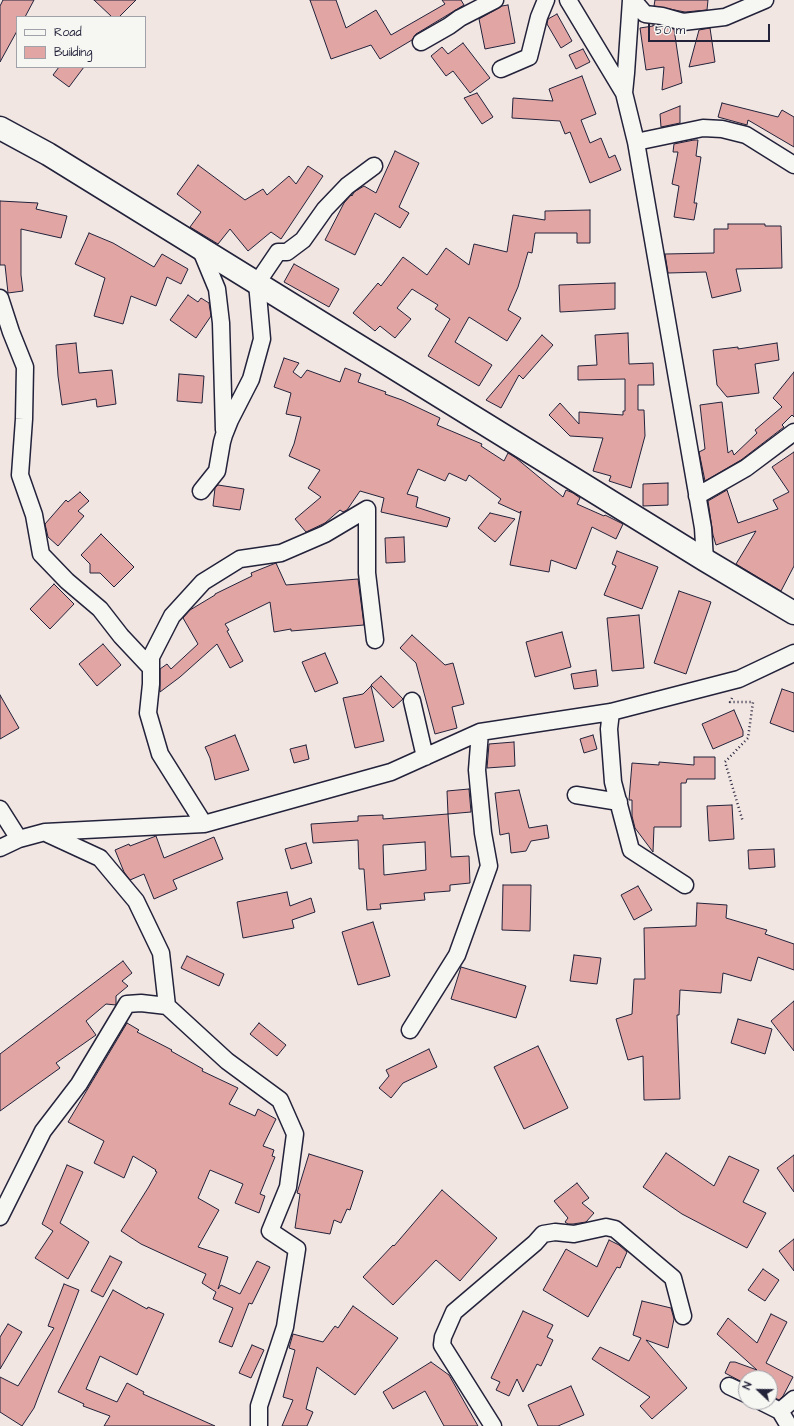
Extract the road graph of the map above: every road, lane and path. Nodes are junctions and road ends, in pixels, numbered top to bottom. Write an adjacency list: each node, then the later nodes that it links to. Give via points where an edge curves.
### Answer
1 (495, 0): 6 (street)
2 (546, 0): 7 (street, via 538,17 529,57)
3 (568, 0): 8 (street)
4 (632, 0): 5 (street, via 645,14 683,22 725,17); 8 (street)
5 (765, 0)
6 (421, 42)
7 (501, 69)
8 (624, 92): 10 (street)
9 (0, 128): 13 (street, via 54,158)
10 (636, 142): 11 (street, via 703,128 722,129 746,135); 19 (street)
11 (794, 165)
12 (374, 166): 14 (street, via 347,186 325,209 303,240 287,252 278,252)
13 (200, 248): 14 (street); 17 (street, via 217,289 221,323)
14 (257, 283): 17 (street, via 262,339 252,379); 20 (street)
15 (0, 298): 24 (street, via 25,367 20,475 34,515 41,554 67,581 100,609)
16 (794, 432): 19 (street, via 746,468)
17 (224, 435): 18 (street, via 217,471)
18 (201, 491)
19 (697, 496): 20 (street, via 703,528)
20 (704, 560): 21 (street)
21 (794, 613)
22 (375, 640): 24 (street, via 367,573 367,509 325,534 281,553 240,559 203,582 172,616 151,657)
23 (794, 653): 25 (street)
24 (151, 668): 34 (street, via 148,713 160,754)
25 (739, 679): 27 (street); 33 (path, via 730,702 753,702 748,738 725,762)
26 (412, 701): 29 (street)
27 (611, 712): 28 (street); 31 (street, via 609,729 613,782)
28 (480, 732): 29 (street); 40 (street, via 477,770 489,866 457,955)
29 (425, 757): 34 (street, via 391,772)
30 (576, 795): 31 (street)
31 (619, 802): 38 (street, via 631,850)
32 (0, 809): 36 (street)
33 (743, 822)
34 (204, 824): 35 (street)
35 (45, 832): 36 (street); 39 (street, via 100,858 136,901 161,953)
36 (19, 839): 37 (street)
37 (0, 848)
38 (685, 885)
39 (167, 1006): 41 (street, via 127,1004 79,1084 43,1131); 47 (street, via 227,1061 280,1100 295,1134 288,1187 270,1231 297,1249 285,1327 259,1406)
40 (410, 1030)
41 (0, 1217)
42 (683, 1316): 48 (street, via 673,1278 615,1229 606,1227 574,1234 543,1234 454,1312 443,1337 442,1345)
43 (729, 1386): 44 (street)
44 (738, 1390)
45 (794, 1399): 46 (street)
46 (780, 1411): 49 (street)
47 (259, 1426)
48 (493, 1426)
49 (789, 1426)

